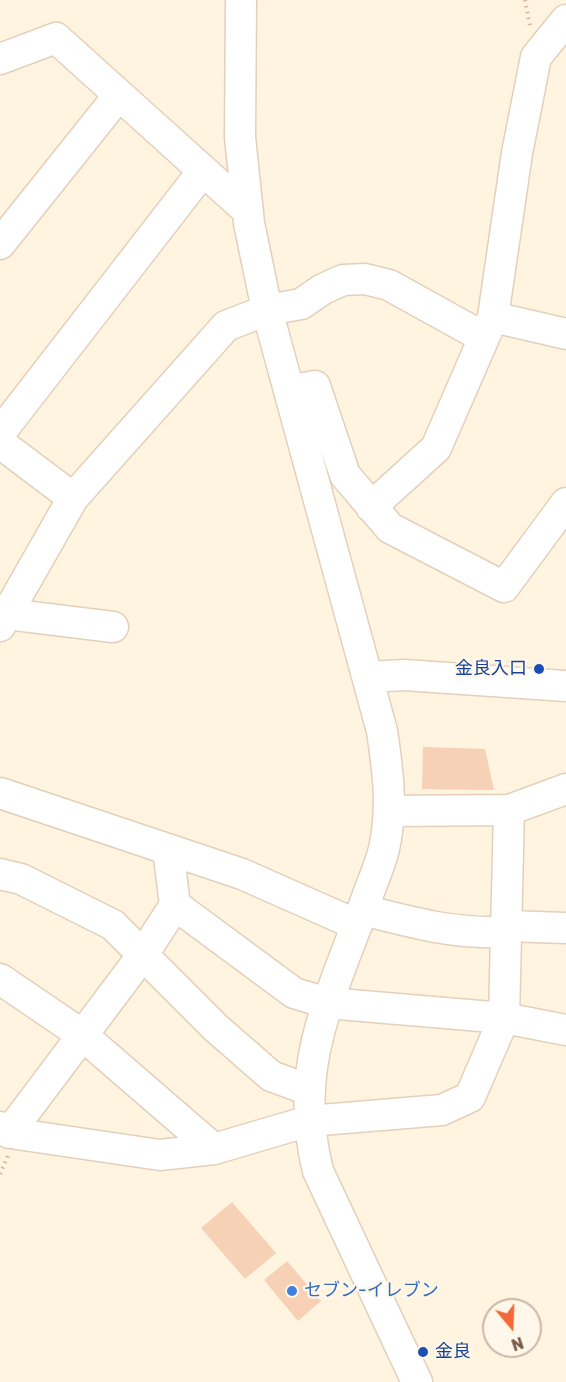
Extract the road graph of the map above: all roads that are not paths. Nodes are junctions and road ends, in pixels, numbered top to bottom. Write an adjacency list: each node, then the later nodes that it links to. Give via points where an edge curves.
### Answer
1 (241, 0): 6 (street, via 240,137)
2 (566, 20): 9 (street, via 536,57)
3 (0, 59): 4 (street, via 56,38)
4 (120, 95): 5 (street); 7 (street)
5 (203, 171): 6 (street); 12 (street)
6 (248, 211): 8 (street)
7 (0, 244)
8 (267, 310): 9 (street, via 301,304 343,280 365,279 389,285); 11 (street); 14 (street, via 226,326)
9 (488, 327): 10 (street); 15 (street, via 436,448)
10 (566, 334)
11 (290, 391): 15 (street, via 315,386 345,476); 19 (street)
12 (0, 433)
13 (0, 443): 14 (street)
14 (73, 498): 17 (street)
15 (371, 507): 16 (street, via 390,528 504,587)
16 (562, 514)
17 (4, 620): 18 (street)
18 (113, 627)
19 (369, 677): 20 (street, via 404,675); 24 (street, via 382,731)
20 (566, 686)
21 (566, 789): 23 (street)
22 (0, 793): 25 (street)
23 (509, 810): 24 (street); 30 (street)
24 (390, 811): 28 (street, via 384,850)
25 (168, 849): 27 (street); 28 (street)
26 (0, 874): 31 (street, via 21,879 112,926)
27 (175, 905): 31 (street); 33 (street, via 294,993)
28 (360, 917): 30 (street, via 476,933); 33 (street)
29 (566, 928): 30 (street)
30 (506, 929): 34 (street)
31 (142, 956): 36 (street); 37 (street, via 271,1076)
32 (0, 979): 36 (street)
33 (327, 1003): 34 (street); 37 (street, via 312,1055)
34 (504, 1018): 35 (street); 38 (street, via 470,1097 442,1110)
35 (566, 1030)
36 (81, 1034): 39 (street); 40 (street)
37 (309, 1090): 38 (street)
38 (309, 1121): 40 (street); 41 (street, via 318,1170)
39 (4, 1130): 40 (street, via 160,1155)
40 (214, 1149)
41 (417, 1382)

